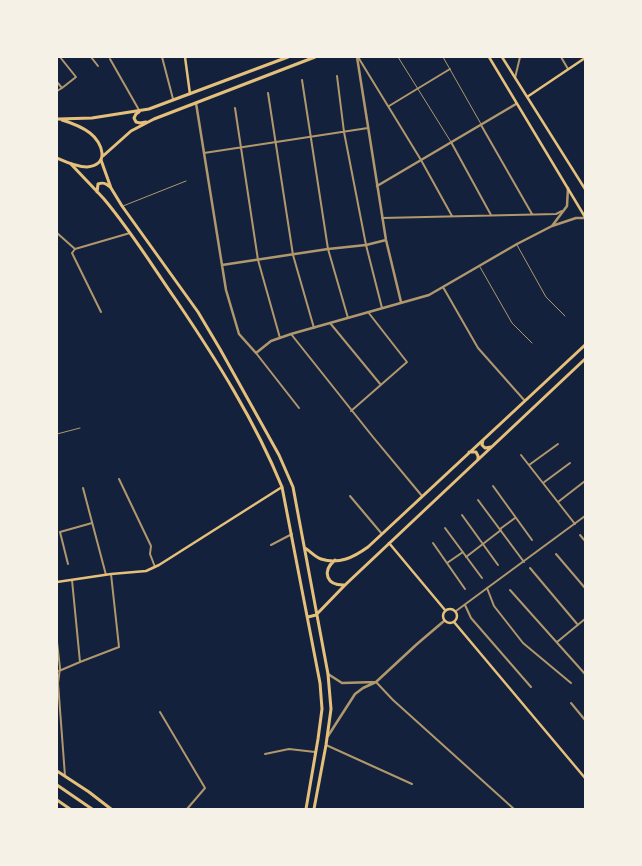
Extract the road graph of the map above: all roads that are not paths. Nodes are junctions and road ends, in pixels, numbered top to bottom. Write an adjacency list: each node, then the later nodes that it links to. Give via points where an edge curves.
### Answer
1 (60, 57): 23 (street, via 76,77)
2 (91, 57): 16 (street)
3 (162, 57): 29 (street)
4 (185, 57): 27 (main road)
5 (288, 57): 27 (main road)
6 (315, 57): 30 (main road)
7 (358, 57): 32 (street); 38 (street)
8 (398, 57): 24 (lane)
9 (443, 57): 17 (lane)
10 (489, 57): 31 (main road)
11 (502, 57): 20 (main road)
12 (520, 57): 20 (street)
13 (561, 57): 18 (street)
14 (585, 58): 18 (main road)
15 (110, 59): 34 (street)
16 (98, 66)
17 (450, 69): 24 (street); 37 (lane)
18 (568, 69): 28 (main road)
19 (337, 76): 39 (street)
20 (515, 79): 28 (main road)
21 (302, 80): 40 (street)
22 (57, 82): 23 (street)
23 (62, 88): 25 (street)
24 (418, 89): 32 (street); 42 (lane)
25 (57, 91)
26 (268, 93): 41 (street)
27 (190, 94): 29 (main road)
28 (527, 97): 54 (main road)
29 (174, 100): 34 (main road)
30 (196, 102): 36 (main road); 44 (street)
31 (516, 104): 37 (street); 53 (main road)
32 (389, 106): 48 (street)
33 (235, 108): 43 (street)
34 (139, 112): 35 (main road); 36 (main road, via 134,118 136,122)
35 (58, 119): 45 (main road, via 74,124 91,134 100,144)
36 (146, 122): 45 (main road, via 131,131)
37 (481, 125): 42 (street); 58 (street)
38 (368, 128): 39 (street); 51 (street)
39 (344, 132): 40 (street); 68 (street)
40 (311, 137): 41 (street); 70 (street)
41 (275, 142): 43 (street); 71 (street)
42 (451, 142): 48 (street); 59 (street)
43 (242, 148): 44 (street); 72 (street)
44 (204, 153): 73 (street)
45 (103, 156): 47 (main road)
46 (57, 158): 49 (main road)
47 (101, 160): 49 (main road, via 96,165 86,167); 52 (main road)
48 (421, 160): 51 (street); 60 (street)
49 (71, 164): 55 (main road)
50 (186, 181): 56 (lane)
51 (377, 186): 61 (street)
52 (111, 188): 55 (main road, via 101,183 98,184); 56 (main road)
53 (568, 188): 57 (street, via 567,206); 62 (main road)
54 (585, 189)
55 (97, 192): 65 (main road)
56 (122, 206): 130 (main road, via 198,312 268,433 293,488)
57 (563, 211): 58 (street, via 556,214); 63 (street)
58 (532, 214): 59 (street)
59 (492, 215): 60 (street)
60 (452, 216): 61 (street)
61 (382, 218): 66 (street)
62 (585, 218): 63 (street, via 576,218)
63 (552, 226): 67 (street)
64 (57, 233): 69 (street)
65 (130, 233): 69 (street); 107 (main road, via 209,349 260,438)
66 (386, 240): 68 (street); 76 (street)
67 (517, 244): 74 (street); 80 (lane, via 546,297)
68 (366, 245): 70 (street); 77 (street)
69 (76, 249): 78 (street, via 72,253)
70 (328, 249): 71 (street); 81 (street)
71 (293, 255): 72 (street); 83 (street)
72 (258, 260): 73 (street); 85 (street)
73 (222, 266): 88 (street, via 239,334)
74 (480, 266): 75 (street); 86 (lane, via 512,323)
75 (443, 287): 76 (street, via 429,296); 91 (street, via 478,348)
76 (401, 303): 77 (street)
77 (382, 308): 79 (street)
78 (100, 312)
79 (368, 312): 81 (street); 90 (street, via 407,362)
80 (565, 316)
81 (348, 318): 82 (street)
82 (330, 323): 83 (street); 90 (street)
83 (314, 328): 84 (street)
84 (291, 334): 85 (street); 93 (street)
85 (280, 338): 88 (street, via 271,341)
86 (532, 343)
87 (585, 345): 91 (main road)
88 (256, 353): 92 (street)
89 (585, 359): 98 (main road)
90 (381, 386): 93 (street)
91 (525, 401): 96 (main road)
92 (299, 408)
93 (351, 411): 111 (street)
94 (80, 428): 95 (lane)
95 (57, 434)
96 (483, 440): 98 (main road, via 482,445 485,448); 99 (main road)
97 (558, 444): 103 (street)
98 (492, 447): 101 (main road)
99 (470, 452): 101 (main road, via 476,452); 111 (main road)
100 (521, 455): 103 (street)
101 (477, 460): 126 (main road)
102 (570, 463): 106 (street)
103 (529, 465): 106 (street)
104 (119, 479): 139 (street, via 151,546 150,554)
105 (585, 481): 113 (street)
106 (543, 484): 113 (street)
107 (282, 486): 121 (main road); 139 (main road)
108 (493, 486): 116 (street)
109 (83, 488): 117 (street)
110 (350, 496): 122 (street)
111 (422, 496): 122 (main road)
112 (478, 500): 120 (street)
113 (558, 502): 118 (street)
114 (462, 515): 128 (street)
115 (585, 516): 118 (street)
116 (515, 518): 120 (street); 124 (street)
117 (92, 523): 137 (street, via 60,532); 142 (street)
118 (575, 524): 135 (street)
119 (445, 528): 131 (street)
120 (500, 530): 128 (street); 135 (street)
121 (292, 534): 129 (street); 155 (main road)
122 (382, 534): 134 (main road, via 355,556)
123 (580, 535): 125 (street)
124 (532, 540)
125 (585, 541)
126 (389, 543): 146 (main road); 152 (main road)
127 (433, 543): 136 (street)
128 (483, 544): 133 (street); 138 (street)
129 (272, 545)
130 (305, 548): 134 (main road, via 320,559); 154 (main road)
131 (463, 552): 133 (street); 136 (street)
132 (556, 554): 148 (street)
133 (466, 557): 143 (street)
134 (334, 560): 146 (main road, via 327,570 328,577 337,586)
135 (524, 562): 147 (street)
136 (447, 563): 149 (street)
137 (68, 564)
138 (498, 564)
139 (155, 567): 141 (main road, via 146,571)
140 (530, 568): 159 (street)
141 (110, 574): 142 (main road); 162 (street, via 119,648)
142 (106, 575): 144 (main road)
143 (482, 578)
144 (72, 580): 145 (main road); 162 (street)
145 (57, 582)
146 (345, 585): 154 (main road)
147 (487, 588): 151 (street); 167 (street, via 494,606 523,643)
148 (585, 588)
149 (465, 589)
150 (510, 590): 161 (street)
151 (465, 605): 153 (street); 168 (street, via 471,618)
152 (445, 610): 153 (main road); 157 (main road, via 442,616)
153 (456, 612): 158 (main road)
154 (316, 615): 155 (main road); 164 (main road)
155 (308, 616): 176 (main road, via 322,709)
156 (585, 619): 159 (street)
157 (444, 621): 158 (main road, via 448,624); 166 (street)
158 (454, 622): 180 (main road)
159 (578, 625): 161 (street)
160 (57, 642): 163 (street)
161 (557, 642): 165 (street)
162 (80, 662): 163 (street)
163 (59, 671): 179 (street)
164 (328, 674): 166 (street, via 342,684); 174 (main road, via 331,709)
165 (585, 674)
166 (376, 682): 174 (street, via 355,694); 190 (street)
167 (571, 683)
168 (531, 687)
169 (571, 703): 172 (street)
170 (160, 712): 187 (street, via 205,788)
171 (585, 714): 172 (street)
172 (582, 717): 173 (street)
173 (585, 720)
174 (328, 736): 175 (main road)
175 (326, 745): 181 (street); 189 (main road)
176 (316, 752): 177 (street, via 289,749); 188 (main road)
177 (265, 754)
178 (57, 772): 179 (main road)
179 (65, 776): 186 (main road)
180 (585, 778)
181 (412, 784)
182 (57, 785): 185 (main road)
183 (57, 800): 184 (main road)
184 (70, 809)
185 (92, 809)
186 (111, 809)
187 (187, 809)
188 (306, 809)
189 (314, 809)
190 (514, 809)

